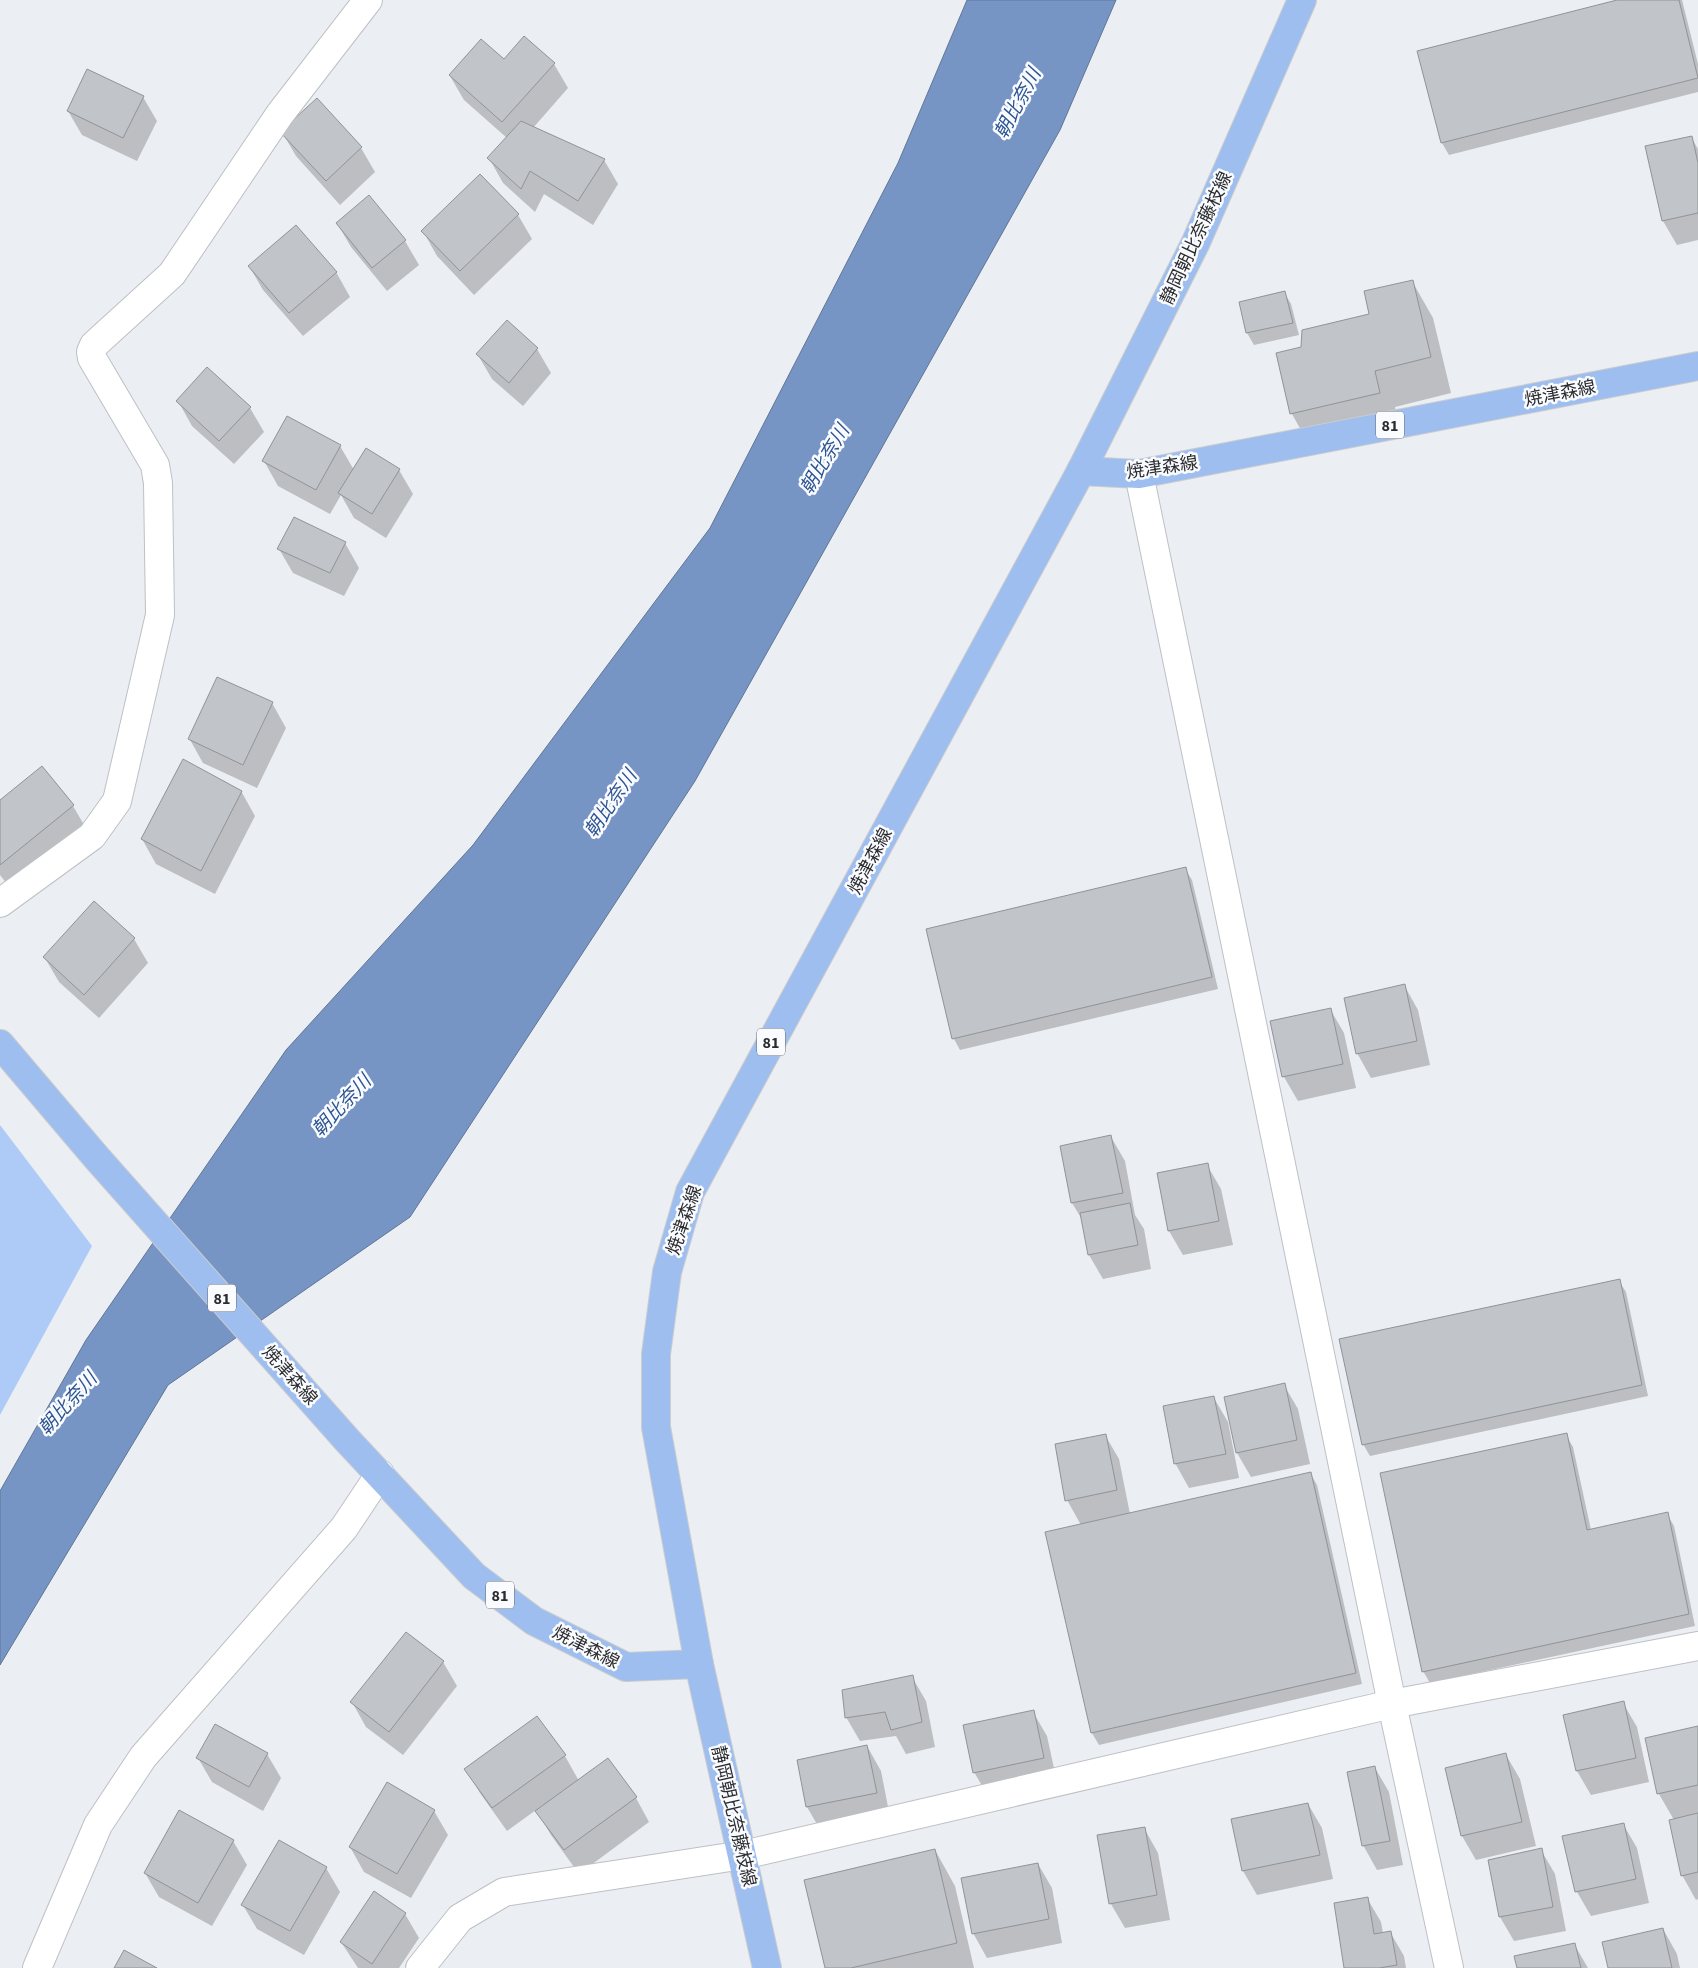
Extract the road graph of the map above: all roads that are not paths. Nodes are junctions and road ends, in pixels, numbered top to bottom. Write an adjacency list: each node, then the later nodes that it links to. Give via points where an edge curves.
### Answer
1 (368, 0): 6 (street, via 280,114 172,274 94,345 91,352 155,465 160,615 118,802 92,836)
2 (1302, 0): 4 (main road, 静岡朝比奈藤枝線, via 1196,242)
3 (1698, 366): 5 (main road, 焼津森線 / 81)
4 (1081, 471): 5 (main road, 焼津森線 / 81); 10 (main road, 焼津森線 / 81, via 690,1192 667,1272 656,1354 656,1427)
5 (1139, 474): 11 (street)
6 (0, 904)
7 (0, 1044): 8 (main road, 焼津森線 / 81)
8 (380, 1474): 10 (main road, 焼津森線 / 81, via 474,1576 534,1621 626,1667); 13 (street, via 344,1528 143,1757 98,1825)
9 (1698, 1646): 11 (street)
10 (699, 1664): 12 (main road, 静岡朝比奈藤枝線)
11 (1392, 1704): 12 (street); 16 (street)
12 (743, 1855): 14 (street, via 504,1892 460,1918); 15 (main road, 静岡朝比奈藤枝線)
13 (37, 1968)
14 (420, 1968)
15 (767, 1968)
16 (1449, 1968)

